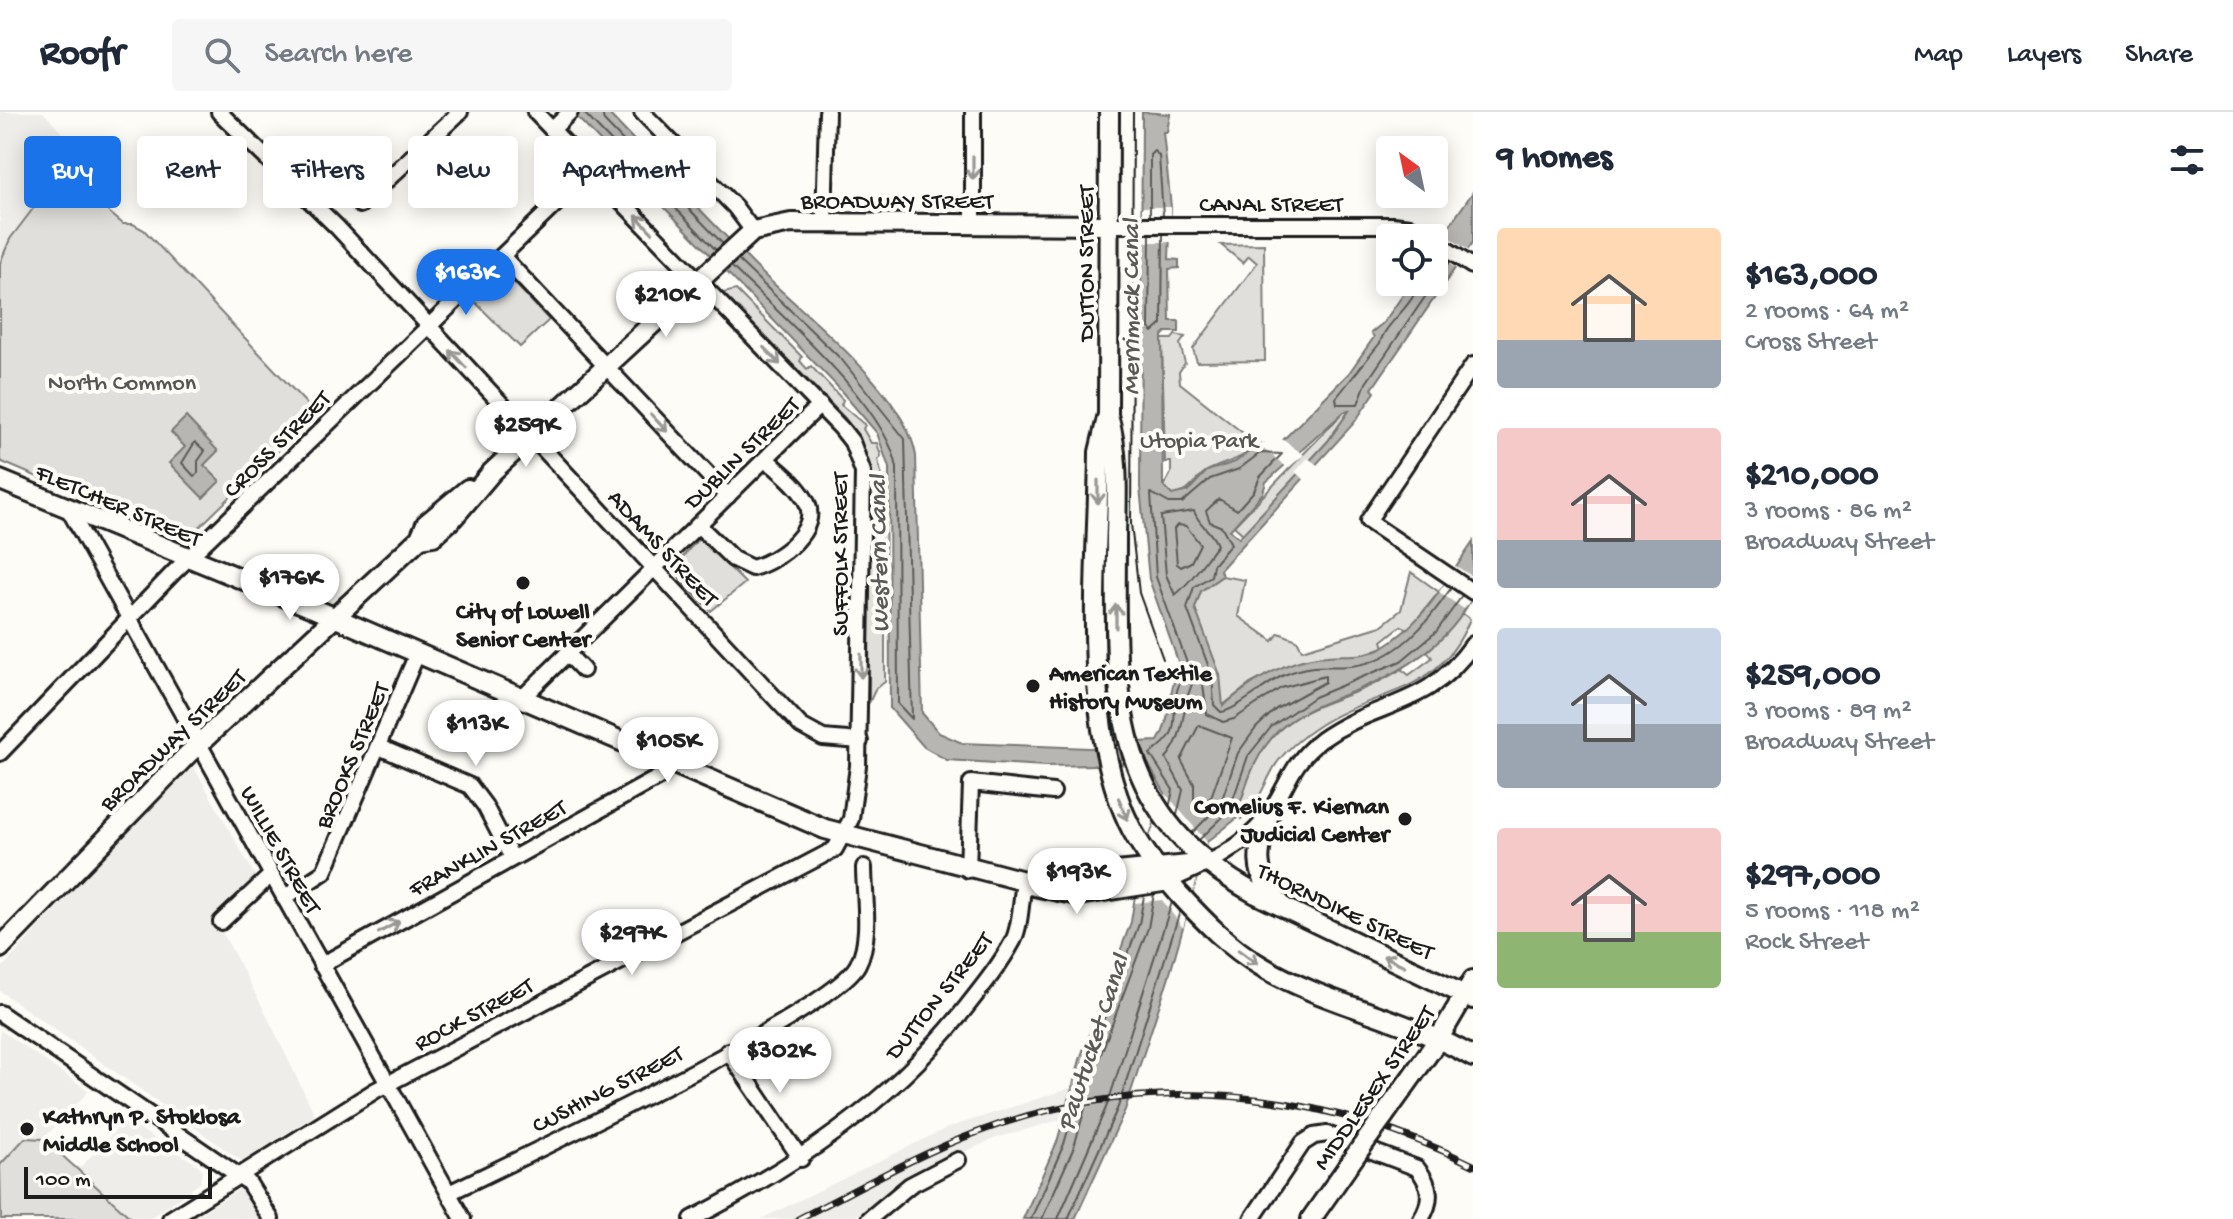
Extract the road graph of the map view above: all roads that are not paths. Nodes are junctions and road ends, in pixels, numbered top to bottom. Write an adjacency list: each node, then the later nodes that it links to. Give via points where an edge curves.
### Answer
1 (219, 112): 23 (street, ADAMS STREET, via 261,149)
2 (460, 112): 11 (street)
3 (535, 112): 9 (street, SUFFOLK STREET)
4 (570, 112): 9 (street)
5 (642, 112): 18 (street, via 735,207)
6 (827, 112): 14 (street)
7 (973, 112): 15 (street, one-way to 15)
8 (1109, 112): 16 (main road, DUTTON STREET)
9 (552, 130): 10 (street, SUFFOLK STREET)
10 (558, 136)
11 (392, 175)
12 (553, 208): 20 (street, CROSS STREET)
13 (632, 208): 22 (street, SUFFOLK STREET, one-way to 13)
14 (824, 224): 15 (main road, BROADWAY STREET); 18 (main road, BROADWAY STREET, via 779,224)
15 (973, 224): 16 (main road, BROADWAY STREET)
16 (1109, 225): 17 (street, CANAL STREET); 27 (main road, DUTTON STREET)
17 (1376, 225)
18 (749, 234): 22 (main road, BROADWAY STREET)
19 (1448, 250): 21 (street, CANAL STREET)
20 (503, 257): 23 (street, CROSS STREET); 25 (street)
21 (1470, 264)
22 (704, 275): 25 (main road, BROADWAY STREET); 26 (street, SUFFOLK STREET, one-way to 26)
23 (428, 326): 28 (street, ADAMS STREET, one-way to 23); 34 (street, CROSS STREET)
24 (1473, 365): 36 (street, via 1368,521)
25 (605, 366): 28 (main road, BROADWAY STREET); 31 (street, one-way to 31)
26 (820, 405): 29 (street, DUBLIN STREET); 44 (street, SUFFOLK STREET, one-way to 44, via 852,442 863,472)
27 (1108, 415): 53 (main road, DUTTON STREET, one-way to 27, via 1160,809 1132,756 1116,681 1117,463); 57 (main road, DUTTON STREET, one-way to 57, via 1099,452 1097,682 1106,756 1126,817)
28 (530, 436): 35 (street, ADAMS STREET); 37 (main road, BROADWAY STREET, via 435,516 420,538)
29 (766, 459): 31 (street, DUBLIN STREET); 33 (street, via 807,500 810,516 801,537 770,564 752,568 733,559)
30 (0, 480): 32 (main road, FLETCHER STREET)
31 (728, 496): 33 (street, DUBLIN STREET)
32 (68, 508): 34 (main road, FLETCHER STREET); 38 (street, WILLIE STREET)
33 (698, 525): 35 (street, DUBLIN STREET)
34 (189, 560): 37 (main road, FLETCHER STREET); 38 (street, CROSS STREET)
35 (654, 569): 40 (street, DUBLIN STREET); 44 (street, ADAMS STREET, via 801,726 823,738)
36 (1473, 592)
37 (335, 617): 41 (main road, FLETCHER STREET); 45 (main road, BROADWAY STREET)
38 (130, 620): 45 (street, WILLIE STREET); 47 (street, CROSS STREET)
39 (1473, 644): 50 (street, via 1440,682 1318,743 1291,770)
40 (567, 653): 42 (street); 43 (street, DUBLIN STREET)
41 (417, 654): 43 (main road, FLETCHER STREET); 46 (street, BROOKS STREET)
42 (583, 670)
43 (521, 699): 48 (main road, FLETCHER STREET)
44 (860, 741): 51 (street, SUFFOLK STREET, via 851,819)
45 (198, 744): 56 (street, WILLIE STREET); 62 (main road, BROADWAY STREET)
46 (379, 747): 52 (street, via 470,786); 59 (street, BROOKS STREET, via 324,872)
47 (0, 753)
48 (667, 762): 51 (main road, FLETCHER STREET); 52 (street, FRANKLIN STREET, via 661,776)
49 (1053, 792): 55 (street, via 971,783)
50 (1270, 812): 53 (street, via 1248,836); 60 (main road, via 1257,865 1267,888)
51 (843, 835): 55 (main road, FLETCHER STREET); 69 (street, ROCK STREET, via 835,849)
52 (512, 858): 63 (street, FRANKLIN STREET, one-way to 52)
53 (1203, 863): 57 (main road, FLETCHER STREET); 60 (main road, THORNDIKE STREET)
54 (864, 867): 67 (street, CUSHING STREET, via 865,941 849,978 785,1022)
55 (968, 870): 58 (main road, FLETCHER STREET)
56 (271, 875): 59 (street, WILLIE STREET); 61 (street)
57 (1164, 875): 58 (main road, FLETCHER STREET); 66 (main road, one-way to 66, via 1259,965 1314,993)
58 (1024, 881): 70 (street, DUTTON STREET, via 1015,938 985,984 925,1058 868,1110)
59 (284, 898): 63 (street, WILLIE STREET)
60 (1289, 910): 64 (main road, THORNDIKE STREET, one-way to 60)
61 (221, 922)
62 (0, 948)
63 (321, 965): 69 (street, WILLIE STREET)
64 (1470, 991): 66 (main road, MIDDLESEX STREET)
65 (0, 1013): 72 (street)
66 (1438, 1040): 68 (main road); 81 (main road, MIDDLESEX STREET, bridge)
67 (728, 1051): 70 (street); 73 (street, CUSHING STREET)
68 (1473, 1057)
69 (387, 1083): 72 (street, ROCK STREET); 73 (street, WILLIE STREET)
70 (801, 1159): 78 (street, DUTTON STREET)
71 (958, 1160): 79 (street, via 910,1185)
72 (237, 1176): 75 (street, ROCK STREET); 76 (street, via 248,1182)
73 (449, 1193): 74 (street, WILLIE STREET)
74 (461, 1214): 77 (street)
75 (170, 1219)
76 (271, 1219)
77 (444, 1219)
78 (692, 1219)
79 (869, 1219)
80 (1252, 1219): 82 (street, via 1303,1143 1327,1134 1417,1168 1430,1197)
81 (1311, 1219)
82 (1421, 1219)

